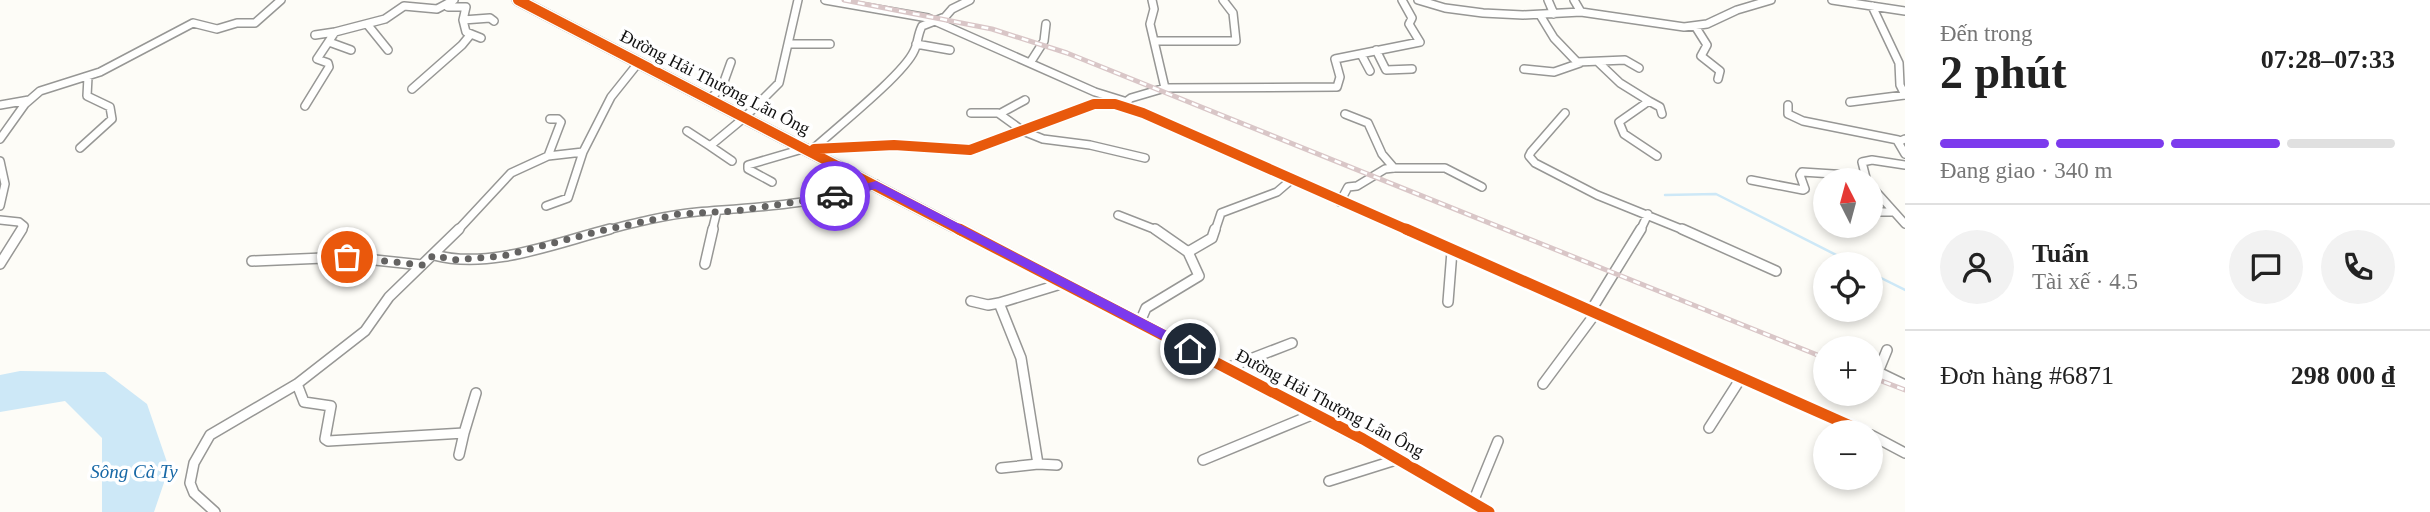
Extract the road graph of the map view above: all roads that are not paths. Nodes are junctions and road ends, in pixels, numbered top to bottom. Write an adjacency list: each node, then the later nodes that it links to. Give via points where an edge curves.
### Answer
1 (281, 0): 52 (street, via 255,23 217,29 193,23)
2 (454, 0): 16 (street)
3 (518, 0): 42 (street, Đường Hải Thượng Lãn Ông)
4 (798, 0): 34 (street)
5 (825, 0): 23 (street)
6 (970, 0): 23 (street)
7 (1152, 0): 32 (street, via 1150,24)
8 (1223, 0): 32 (street, via 1233,13 1236,41)
9 (1402, 0): 40 (street, via 1420,42)
10 (1418, 0): 20 (street, via 1460,10)
11 (1548, 0): 19 (street)
12 (1574, 0): 18 (street)
13 (1771, 0): 27 (street)
14 (1832, 0): 15 (street)
15 (1871, 6): 17 (street); 50 (street)
16 (449, 7): 21 (street, via 466,7); 25 (street, via 404,6)
17 (1905, 11)
18 (1581, 12): 19 (street); 27 (street)
19 (1554, 14): 20 (street)
20 (1539, 15): 46 (street, via 1554,38)
21 (463, 20): 22 (street); 29 (street)
22 (494, 21)
23 (933, 21): 36 (street, via 918,32); 45 (street)
24 (333, 23): 28 (street)
25 (367, 24): 28 (street); 38 (street)
26 (1046, 24): 45 (street, via 1044,41)
27 (1695, 26): 53 (street, via 1707,45 1701,56 1719,70)
28 (337, 31): 30 (street); 33 (street)
29 (471, 34): 31 (street); 55 (street, via 469,42)
30 (315, 35)
31 (481, 38)
32 (1156, 41): 54 (street)
33 (329, 42): 37 (street); 65 (street, via 317,59 329,67)
34 (788, 44): 35 (street); 71 (street, via 779,83)
35 (830, 44)
36 (916, 44): 39 (street); 79 (street, via 898,71)
37 (351, 50)
38 (388, 50)
39 (950, 50)
40 (1376, 50): 41 (street); 48 (street, via 1386,70)
41 (1361, 54): 51 (street); 54 (street, via 1334,60 1340,77 1337,87)
42 (639, 62): 57 (street, Đường Hải Thượng Lãn Ông); 80 (street, via 611,97)
43 (731, 62): 57 (street, via 720,90)
44 (1598, 62): 46 (street); 47 (street, via 1625,60); 60 (street)
45 (1030, 63): 62 (street)
46 (1580, 63): 49 (street, via 1554,72)
47 (1639, 68)
48 (1412, 69)
49 (1524, 69)
50 (1902, 69): 56 (street, via 1900,85)
51 (1370, 71)
52 (88, 77): 58 (street, via 50,87); 78 (street, via 87,96 110,107 112,119)
53 (1718, 79)
54 (1165, 88): 62 (street)
55 (412, 89)
56 (1905, 95): 61 (street)
57 (710, 99): 71 (street, Đường Hải Thượng Lãn Ông)
58 (29, 100): 63 (street); 75 (street)
59 (1025, 100): 67 (street)
60 (1649, 101): 70 (street, via 1660,107); 83 (street, via 1627,114 1618,126)
61 (1850, 102)
62 (1122, 104): 74 (street, via 1093,105); 91 (street)
63 (0, 105)
64 (1788, 105): 76 (street, via 1788,114 1806,122)
65 (305, 106)
66 (971, 113): 67 (street)
67 (1001, 113): 74 (street)
68 (1565, 113): 103 (street, via 1531,152 1531,160 1597,195)
69 (1345, 114): 88 (street, via 1368,123)
70 (1662, 114)
71 (746, 117): 77 (street); 79 (street, Đường Hải Thượng Lãn Ông)
72 (550, 119): 82 (street, via 561,122)
73 (687, 131): 77 (street)
74 (1023, 131): 79 (street, via 960,152 904,145); 84 (street, via 1047,141 1090,145)
75 (0, 139)
76 (1902, 140): 81 (street)
77 (710, 146): 86 (street)
78 (80, 148)
79 (810, 149): 93 (street, via 748,165); 94 (street, Đường Hải Thượng Lãn Ông)
80 (583, 152): 82 (street); 98 (street, via 568,198)
81 (1905, 154)
82 (548, 156): 109 (street, via 511,173)
83 (1657, 156)
84 (1145, 159)
85 (0, 161): 99 (street, via 5,198)
86 (732, 161)
87 (1905, 165): 89 (street, via 1872,160 1862,162)
88 (1394, 168): 95 (street, via 1445,168); 96 (street, via 1348,187)
89 (1864, 168)
90 (1813, 174): 92 (street, via 1800,175 1805,190)
91 (1291, 180): 96 (street); 108 (street, via 1277,192 1221,213 1212,238)
92 (1751, 180)
93 (772, 182)
94 (876, 184): 100 (street, via 846,195); 115 (street, Đường Hải Thượng Lãn Ông)
95 (1482, 187)
96 (1340, 202): 107 (street)
97 (1883, 202): 102 (street)
98 (546, 205)
99 (0, 206)
100 (718, 211): 109 (street, via 646,220 503,256 453,260); 112 (street)
101 (1883, 212): 102 (street)
102 (1893, 212): 106 (street)
103 (1648, 214): 114 (street); 119 (street)
104 (1118, 215): 108 (street, via 1162,232)
105 (0, 220): 111 (street, via 24,226)
106 (1905, 223)
107 (1452, 251): 117 (street); 119 (street)
108 (1188, 252): 120 (street, via 1199,276 1146,308)
109 (434, 255): 113 (street)
110 (253, 261): 113 (street, via 347,257)
111 (0, 264)
112 (705, 264)
113 (422, 265): 125 (street, via 389,296 365,331)
114 (1776, 271)
115 (1064, 283): 118 (street); 120 (street, Đường Hải Thượng Lãn Ông)
116 (971, 300): 118 (street)
117 (1448, 302)
118 (999, 303): 139 (street, via 1021,358)
119 (1593, 313): 124 (street); 126 (street)
120 (1140, 322): 123 (street, Đường Hải Thượng Lãn Ông)
121 (1292, 343): 123 (street)
122 (1887, 350): 127 (street, via 1878,372)
123 (1227, 368): 129 (street, Đường Hải Thượng Lãn Ông)
124 (1741, 378): 130 (street); 131 (street)
125 (297, 383): 132 (street, via 304,402 331,406 328,442); 144 (street, via 228,422 206,442 192,468 190,483)
126 (1543, 384)
127 (1905, 385)
128 (476, 393): 132 (street)
129 (1314, 414): 137 (street, Đường Hải Thượng Lãn Ông); 138 (street)
130 (1837, 420)
131 (1709, 428)
132 (464, 433): 136 (street)
133 (1498, 441): 143 (street)
134 (1883, 441): 135 (street)
135 (1905, 453)
136 (459, 456)
137 (1400, 459): 142 (street); 143 (street, Đường Hải Thượng Lãn Ông)
138 (1203, 460)
139 (1038, 464): 140 (street); 141 (street)
140 (1057, 465)
141 (1001, 468)
142 (1329, 481)
143 (1473, 502): 145 (street, Đường Hải Thượng Lãn Ông)
144 (215, 512)
145 (1487, 512)

